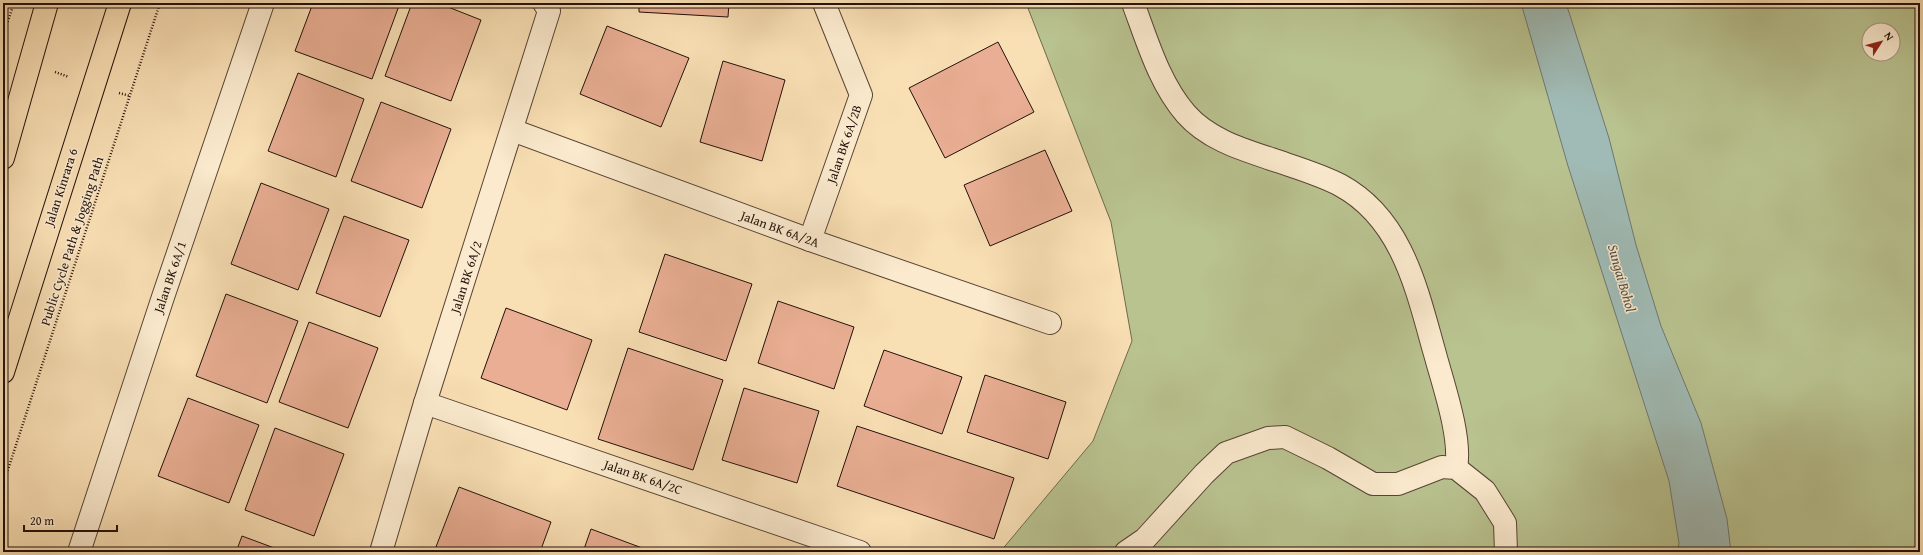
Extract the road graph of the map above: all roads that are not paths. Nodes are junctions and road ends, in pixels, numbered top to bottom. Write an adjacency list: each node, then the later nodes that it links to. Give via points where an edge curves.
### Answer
1 (47, 3): 8 (main road)
2 (120, 3): 11 (main road, Jalan Kinrara 6)
3 (263, 3): 14 (street, Jalan BK 6A/1)
4 (544, 3): 7 (street, Jalan BK 6A/2, via 549,11)
5 (824, 3): 9 (street, Jalan BK 6A/2B, via 861,95)
6 (1133, 3): 13 (street, via 1156,63 1173,96 1186,114 1204,130 1229,145 1310,172 1341,186 1364,202 1387,226 1399,245 1417,290 1449,408 1458,458)
7 (512, 130): 9 (street, Jalan BK 6A/2A); 12 (street, Jalan BK 6A/2)
8 (3, 158)
9 (810, 240): 10 (street, Jalan BK 6A/2A)
10 (1050, 323)
11 (3, 372)
12 (426, 403): 15 (street, Jalan BK 6A/2); 16 (street, Jalan BK 6A/2C)
13 (1456, 468): 17 (street, via 1442,467 1398,484 1373,484 1285,437 1268,438 1226,453 1145,539); 18 (street, via 1485,491 1505,523)
14 (80, 552)
15 (381, 552)
16 (860, 552)
17 (1126, 552)
18 (1506, 552)

